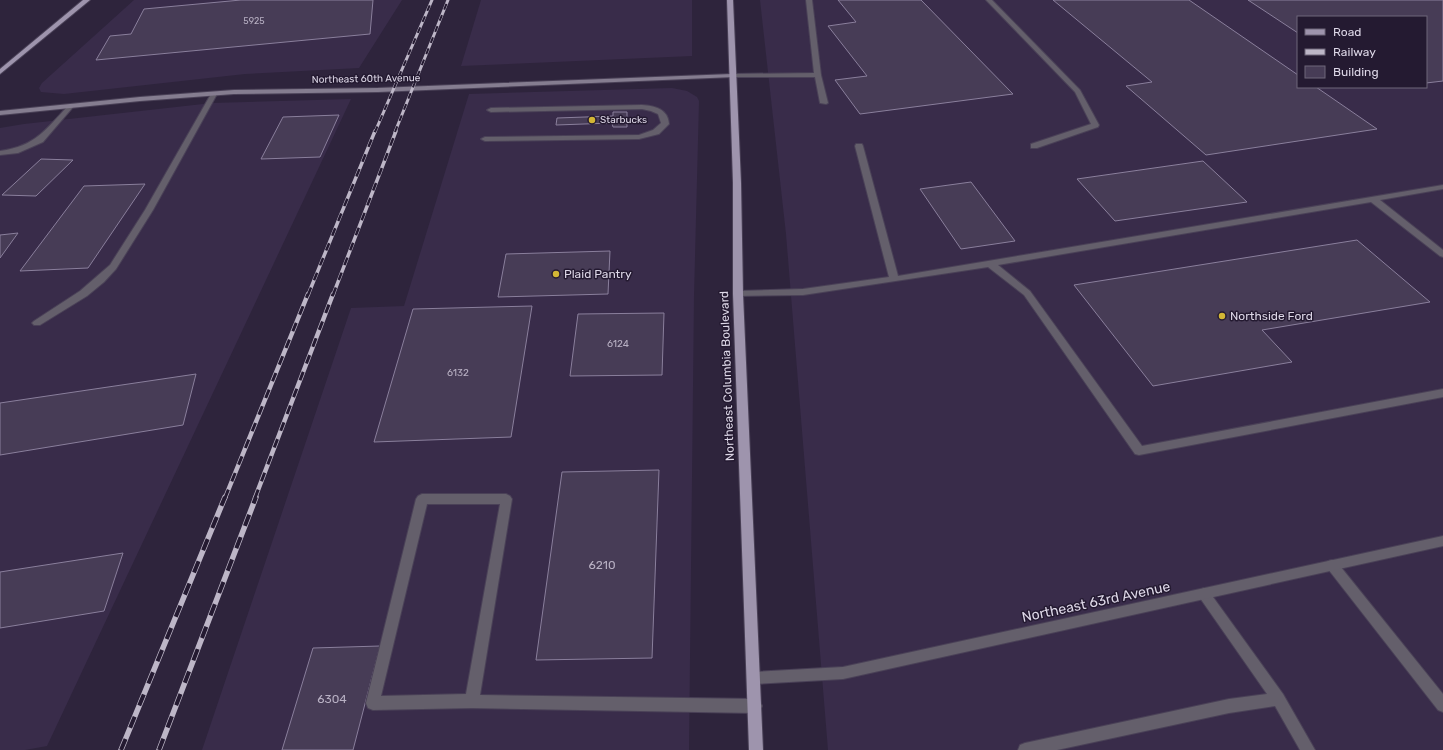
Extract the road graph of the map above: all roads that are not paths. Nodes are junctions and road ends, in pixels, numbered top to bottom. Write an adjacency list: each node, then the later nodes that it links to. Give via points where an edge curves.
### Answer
1 (87, 0): 5 (main road)
2 (730, 0): 7 (main road, Northeast Columbia Boulevard)
3 (809, 0): 6 (street)
4 (989, 0): 15 (street, via 1078,91 1095,125)
5 (0, 72)
6 (818, 75): 7 (street); 9 (street)
7 (732, 76): 8 (street, Northeast 60th Avenue); 22 (main road, Northeast Columbia Boulevard, via 737,175)
8 (214, 94): 10 (street, Northeast 60th Avenue); 23 (street, via 119,260 109,272 81,295)
9 (824, 102)
10 (71, 106): 12 (street, Northeast 60th Avenue); 16 (street, via 40,140 15,151)
11 (491, 110): 13 (street, via 642,107 658,111 665,119 665,124 656,132 639,137)
12 (0, 113)
13 (485, 139)
14 (859, 146): 21 (street)
15 (1034, 146)
16 (0, 153)
17 (1443, 187): 18 (street)
18 (1373, 199): 19 (street); 20 (street)
19 (1443, 254)
20 (990, 264): 21 (street); 24 (street, via 1027,293 1139,451)
21 (894, 279): 22 (street, via 803,292)
22 (738, 294): 28 (main road, Northeast Columbia Boulevard)
23 (37, 323)
24 (1443, 393)
25 (1443, 541): 26 (street, Northeast 63rd Avenue)
26 (1332, 565): 27 (street, Northeast 63rd Avenue); 31 (street)
27 (1204, 594): 28 (street, Northeast 63rd Avenue, via 843,673); 29 (street)
28 (754, 678): 32 (main road, Northeast Columbia Boulevard)
29 (1278, 699): 34 (street, via 1228,706); 35 (street)
30 (472, 701): 30 (street, via 506,499 422,500 373,703); 32 (street)
31 (1443, 705)
32 (755, 706): 33 (main road, Northeast Columbia Boulevard)
33 (756, 750)
34 (1024, 750)
35 (1308, 750)

